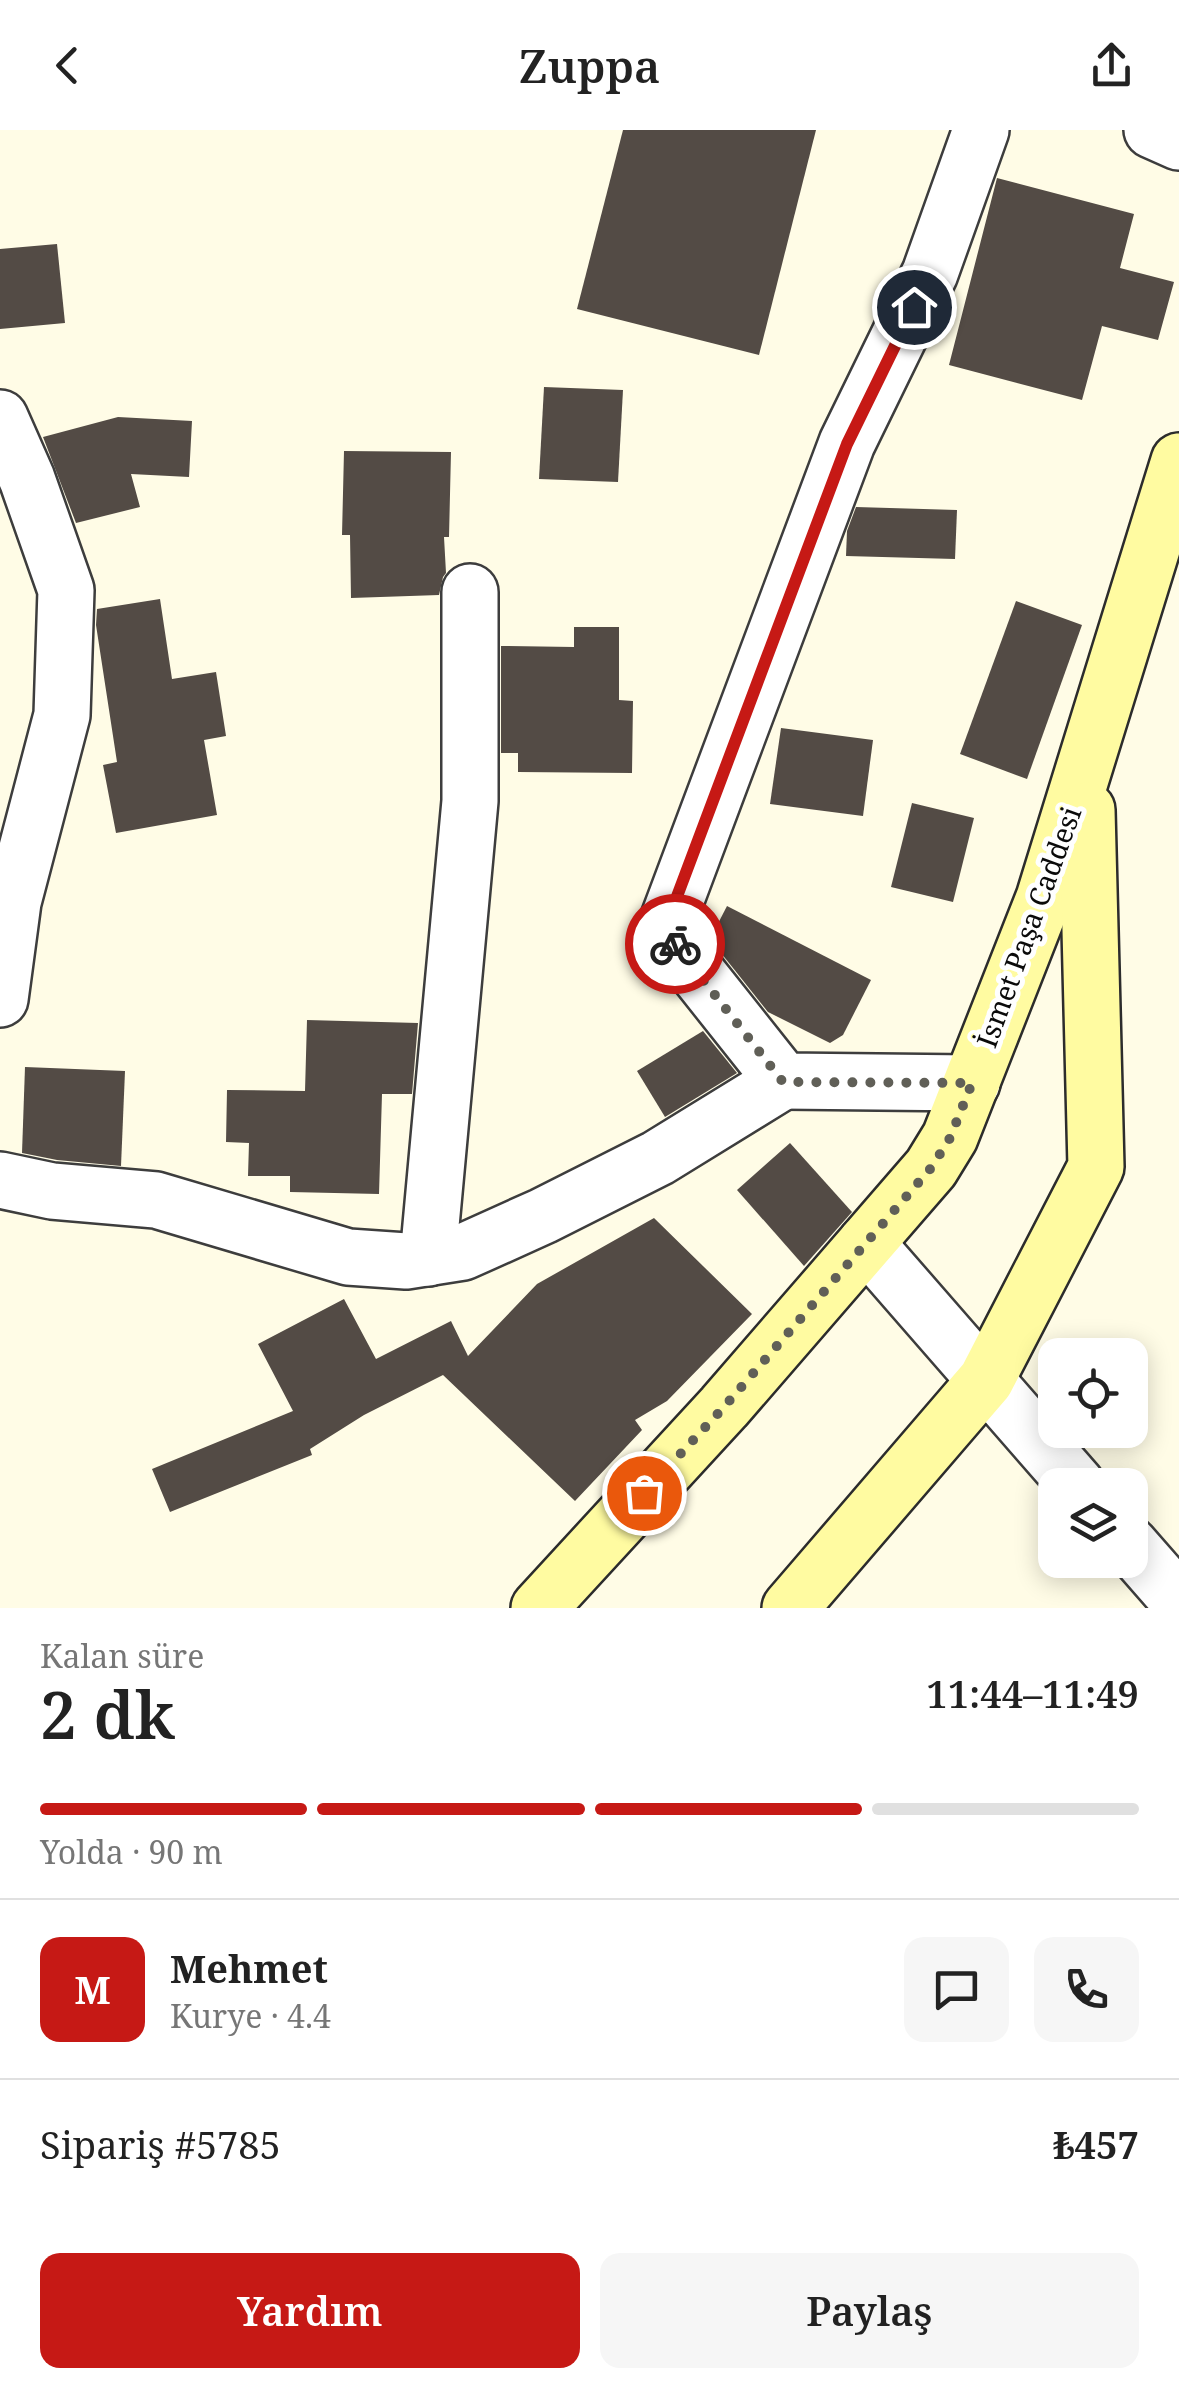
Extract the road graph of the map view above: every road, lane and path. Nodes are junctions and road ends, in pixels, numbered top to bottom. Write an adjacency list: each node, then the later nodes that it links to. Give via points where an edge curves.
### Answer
1 (981, 130): 9 (street, via 930,273 847,444 664,931)
2 (1152, 130): 3 (street)
3 (1179, 142)
4 (0, 418): 8 (street, via 66,590 62,715 13,902)
5 (1179, 461): 7 (main road, İsmet Paşa Caddesi)
6 (470, 592): 13 (street, via 470,801)
7 (1086, 763): 10 (main road, İsmet Paşa Caddesi, via 1044,898); 14 (main road, via 1096,1166)
8 (0, 999)
9 (783, 1082): 10 (street); 13 (street, via 658,1158 543,1216 463,1252)
10 (972, 1083): 12 (main road, İsmet Paşa Caddesi, via 931,1168)
11 (0, 1180): 13 (street, via 156,1200 348,1257)
12 (866, 1243): 14 (street); 18 (main road, İsmet Paşa Caddesi)
13 (428, 1258)
14 (986, 1380): 15 (street); 19 (main road)
15 (1063, 1468)
16 (1148, 1566): 17 (street)
17 (1179, 1602)
18 (538, 1608)
19 (790, 1608)

